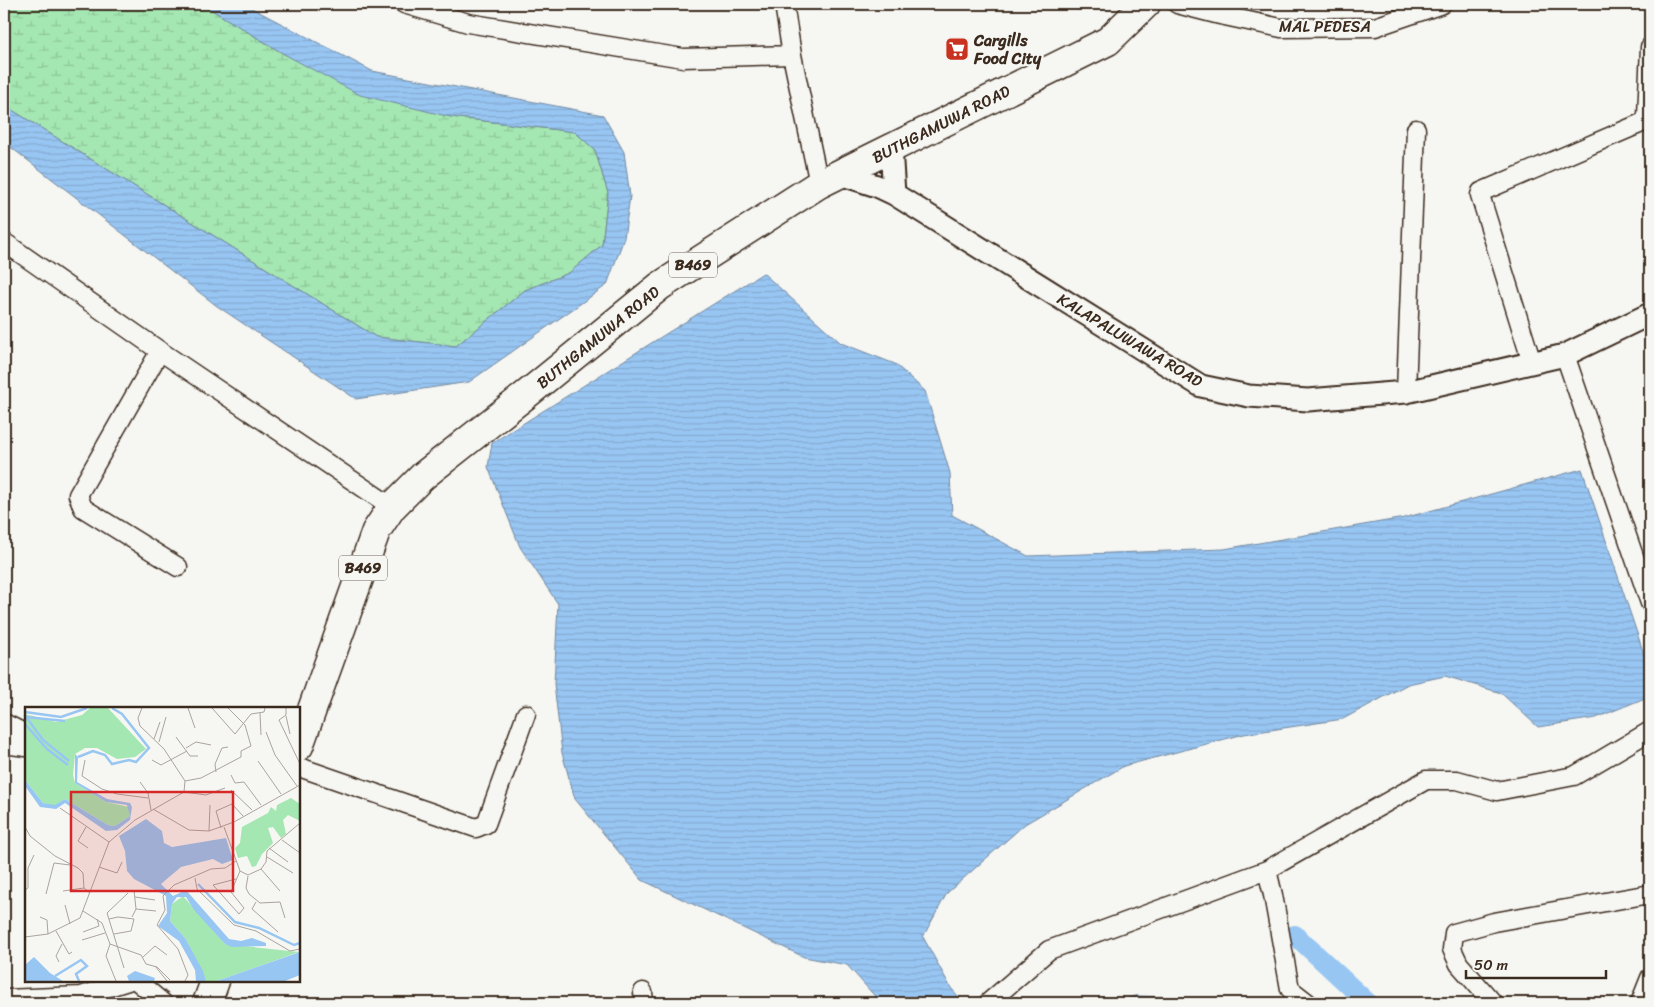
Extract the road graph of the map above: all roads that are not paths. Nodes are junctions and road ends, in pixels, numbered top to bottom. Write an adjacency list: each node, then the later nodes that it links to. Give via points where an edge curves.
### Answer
1 (404, 4): 7 (street, via 468,23 684,58)
2 (784, 4): 7 (street)
3 (1146, 4): 10 (main road, BUTHGAMUWA ROAD / B469, via 1108,41)
4 (1178, 4): 5 (street, MAL PEDESA, via 1290,28 1375,27)
5 (1442, 4)
6 (1650, 47): 8 (street)
7 (792, 55): 11 (street)
8 (1647, 123): 17 (street, via 1481,192)
9 (1416, 130): 18 (street)
10 (891, 147): 11 (main road, BUTHGAMUWA ROAD / B469); 12 (street)
11 (829, 179): 12 (street, KALAPALUWAWA ROAD, via 876,186); 19 (main road, BUTHGAMUWA ROAD / B469, via 660,286 423,476)
12 (894, 194): 18 (street, KALAPALUWAWA ROAD, via 1201,386 1249,396 1308,400)
13 (4, 242): 15 (street)
14 (1650, 314): 16 (street, KALAPALUWAWA ROAD)
15 (160, 350): 19 (street); 20 (street, via 78,495 83,508)
16 (1565, 355): 17 (street, KALAPALUWAWA ROAD); 21 (street)
17 (1532, 363): 18 (street, KALAPALUWAWA ROAD)
18 (1406, 392)
19 (392, 507): 28 (main road, BUTHGAMUWA ROAD / B469, via 376,531)
20 (178, 567)
21 (1650, 603)
22 (526, 714): 31 (street, via 486,824 476,828)
23 (4, 723): 26 (street)
24 (4, 731): 27 (street)
25 (1650, 731): 32 (street, via 1574,776 1497,791 1457,780 1426,780)
26 (25, 734)
27 (25, 741)
28 (300, 743)
29 (4, 744): 30 (street)
30 (25, 747)
31 (300, 768)
32 (1267, 870): 41 (street, via 1049,950); 42 (street, via 1290,989)
33 (1650, 894): 43 (street, via 1494,922 1454,933 1452,949 1459,964)
34 (1650, 978): 44 (street)
35 (125, 982): 38 (street, via 81,996)
36 (138, 982): 39 (street)
37 (215, 982): 40 (main road)
38 (4, 999)
39 (162, 1003)
40 (207, 1003)
41 (988, 1003)
42 (1308, 1003)
43 (1492, 1003)
44 (1640, 1003)

